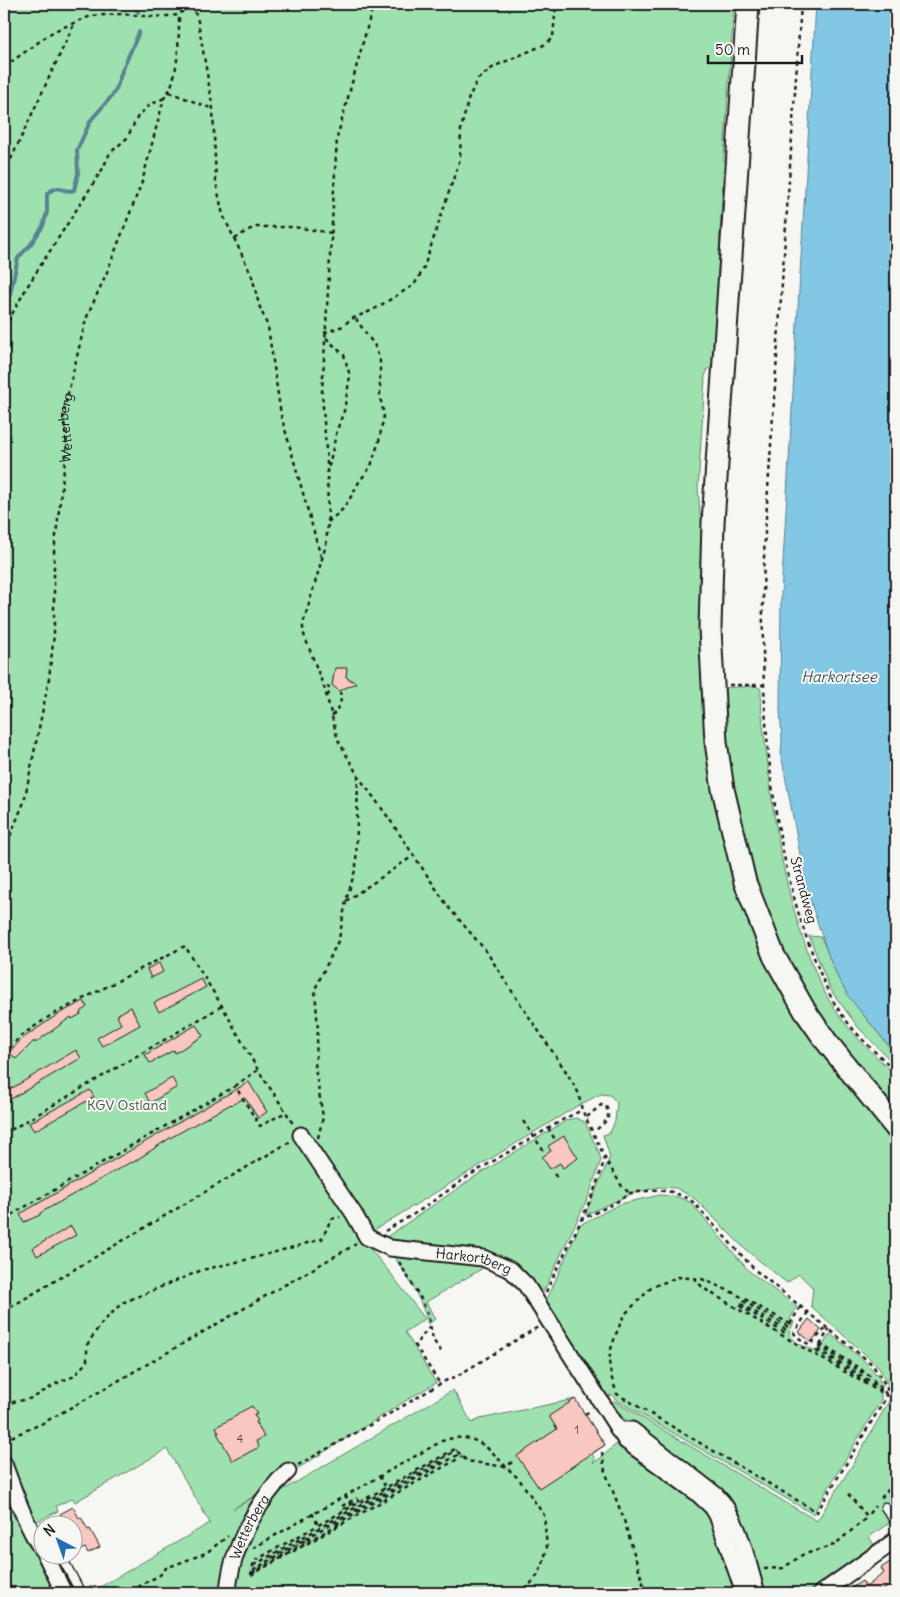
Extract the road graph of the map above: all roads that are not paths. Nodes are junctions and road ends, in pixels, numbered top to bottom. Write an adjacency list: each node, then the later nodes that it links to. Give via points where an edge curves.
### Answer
1 (748, 4): 2 (main road, via 713,513 710,628 716,742 723,789 745,882 774,956 805,1011)
2 (896, 1128)
3 (301, 1135): 4 (street, Harkortberg, via 367,1237 390,1248 483,1258 511,1270 526,1285)
4 (618, 1430): 16 (street, Harkortberg, via 626,1441 712,1507); 17 (street, via 632,1430 726,1505)
5 (4, 1464): 9 (street)
6 (288, 1471): 15 (street, Wetterberg, via 274,1484 248,1528 232,1567)
7 (885, 1507): 8 (lane)
8 (896, 1522)
9 (32, 1535)
10 (896, 1540): 18 (street)
11 (50, 1564): 13 (street)
12 (65, 1564): 14 (lane)
13 (64, 1593)
14 (81, 1593)
15 (228, 1593)
16 (744, 1593)
17 (757, 1593)
18 (821, 1593)

